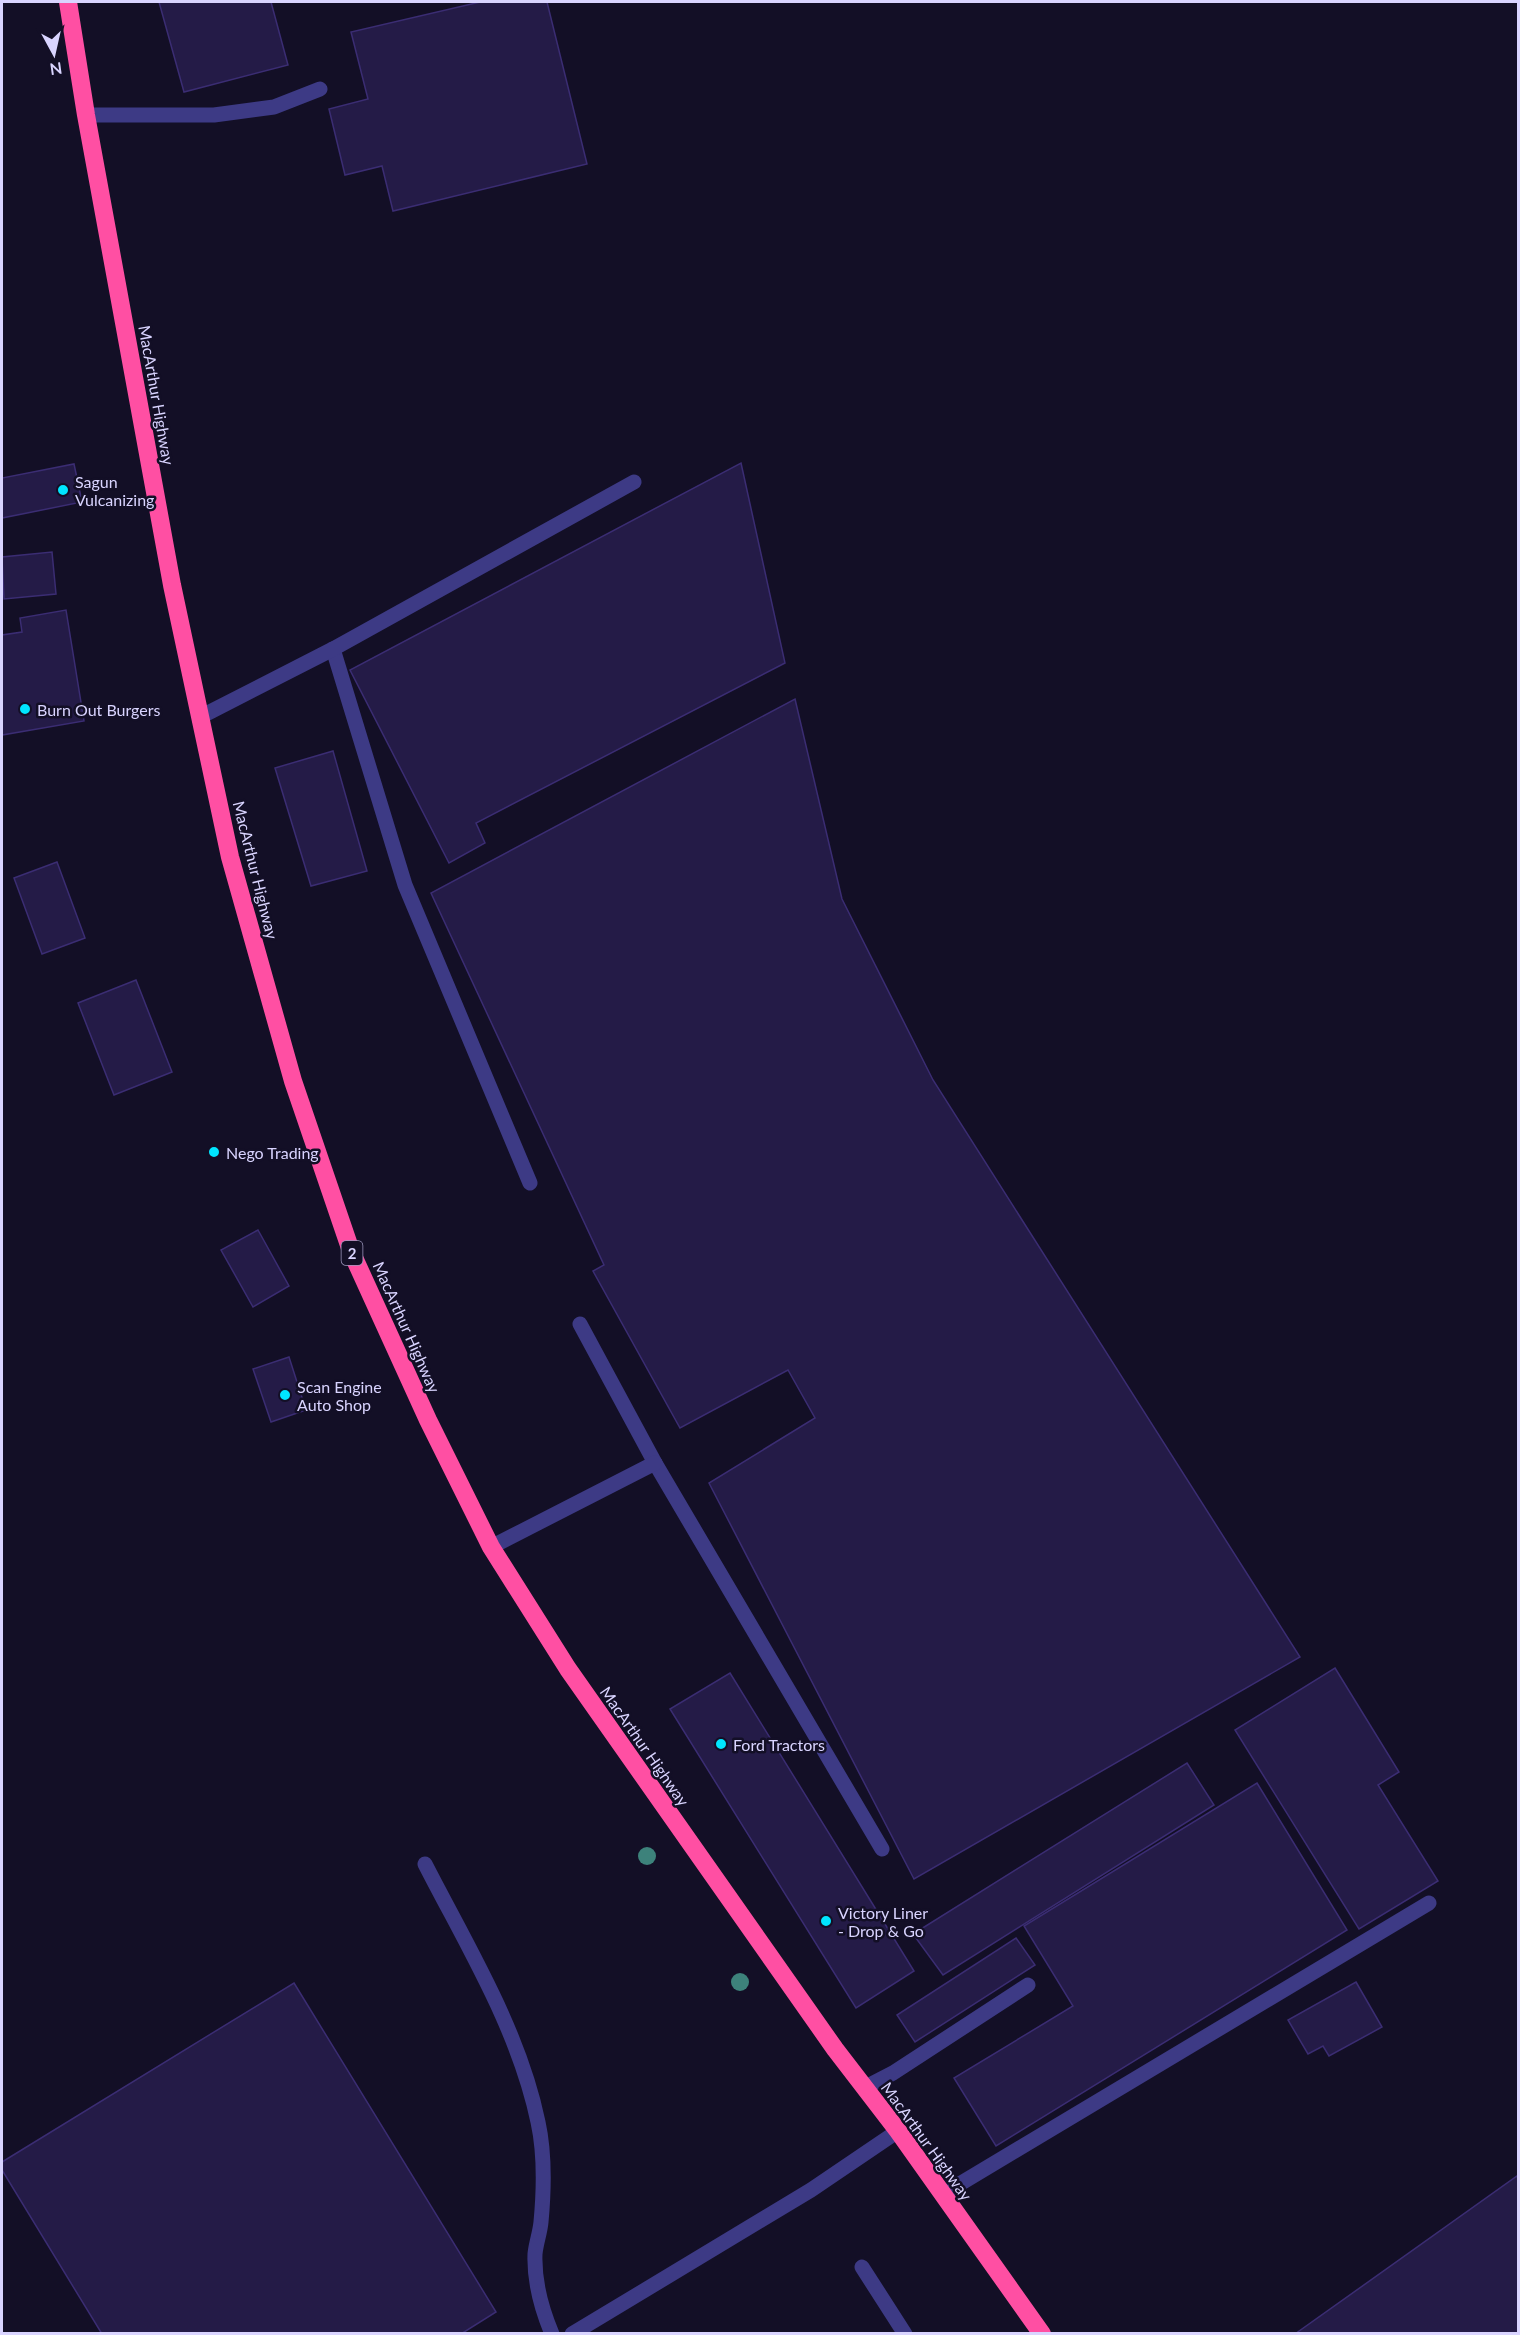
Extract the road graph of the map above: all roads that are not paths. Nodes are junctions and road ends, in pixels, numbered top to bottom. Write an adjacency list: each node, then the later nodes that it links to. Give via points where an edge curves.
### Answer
1 (68, 2): 3 (highway, MacArthur Highway / 2)
2 (320, 89): 3 (lane, via 274,107 214,115)
3 (86, 115): 6 (highway, MacArthur Highway / 2, via 172,585)
4 (634, 482): 5 (lane)
5 (333, 649): 6 (lane); 7 (lane, via 405,885)
6 (202, 716): 10 (highway, MacArthur Highway / 2, via 230,857 255,948 293,1081 351,1251)
7 (530, 1183)
8 (580, 1324): 9 (lane)
9 (655, 1463): 10 (lane); 11 (lane)
10 (491, 1547): 15 (highway, MacArthur Highway / 2, via 658,1800)
11 (882, 1850)
12 (425, 1864): 19 (lane, via 496,2002 523,2069 538,2123 543,2166 541,2223 535,2254 543,2307)
13 (1429, 1903): 17 (lane)
14 (1028, 1985): 15 (lane)
15 (864, 2088): 16 (highway, MacArthur Highway / 2)
16 (898, 2131): 17 (highway, MacArthur Highway / 2); 20 (lane, via 811,2190)
17 (943, 2194): 22 (highway, MacArthur Highway / 2)
18 (862, 2266): 21 (lane)
19 (552, 2334)
20 (572, 2334)
21 (905, 2334)
22 (1042, 2334)

